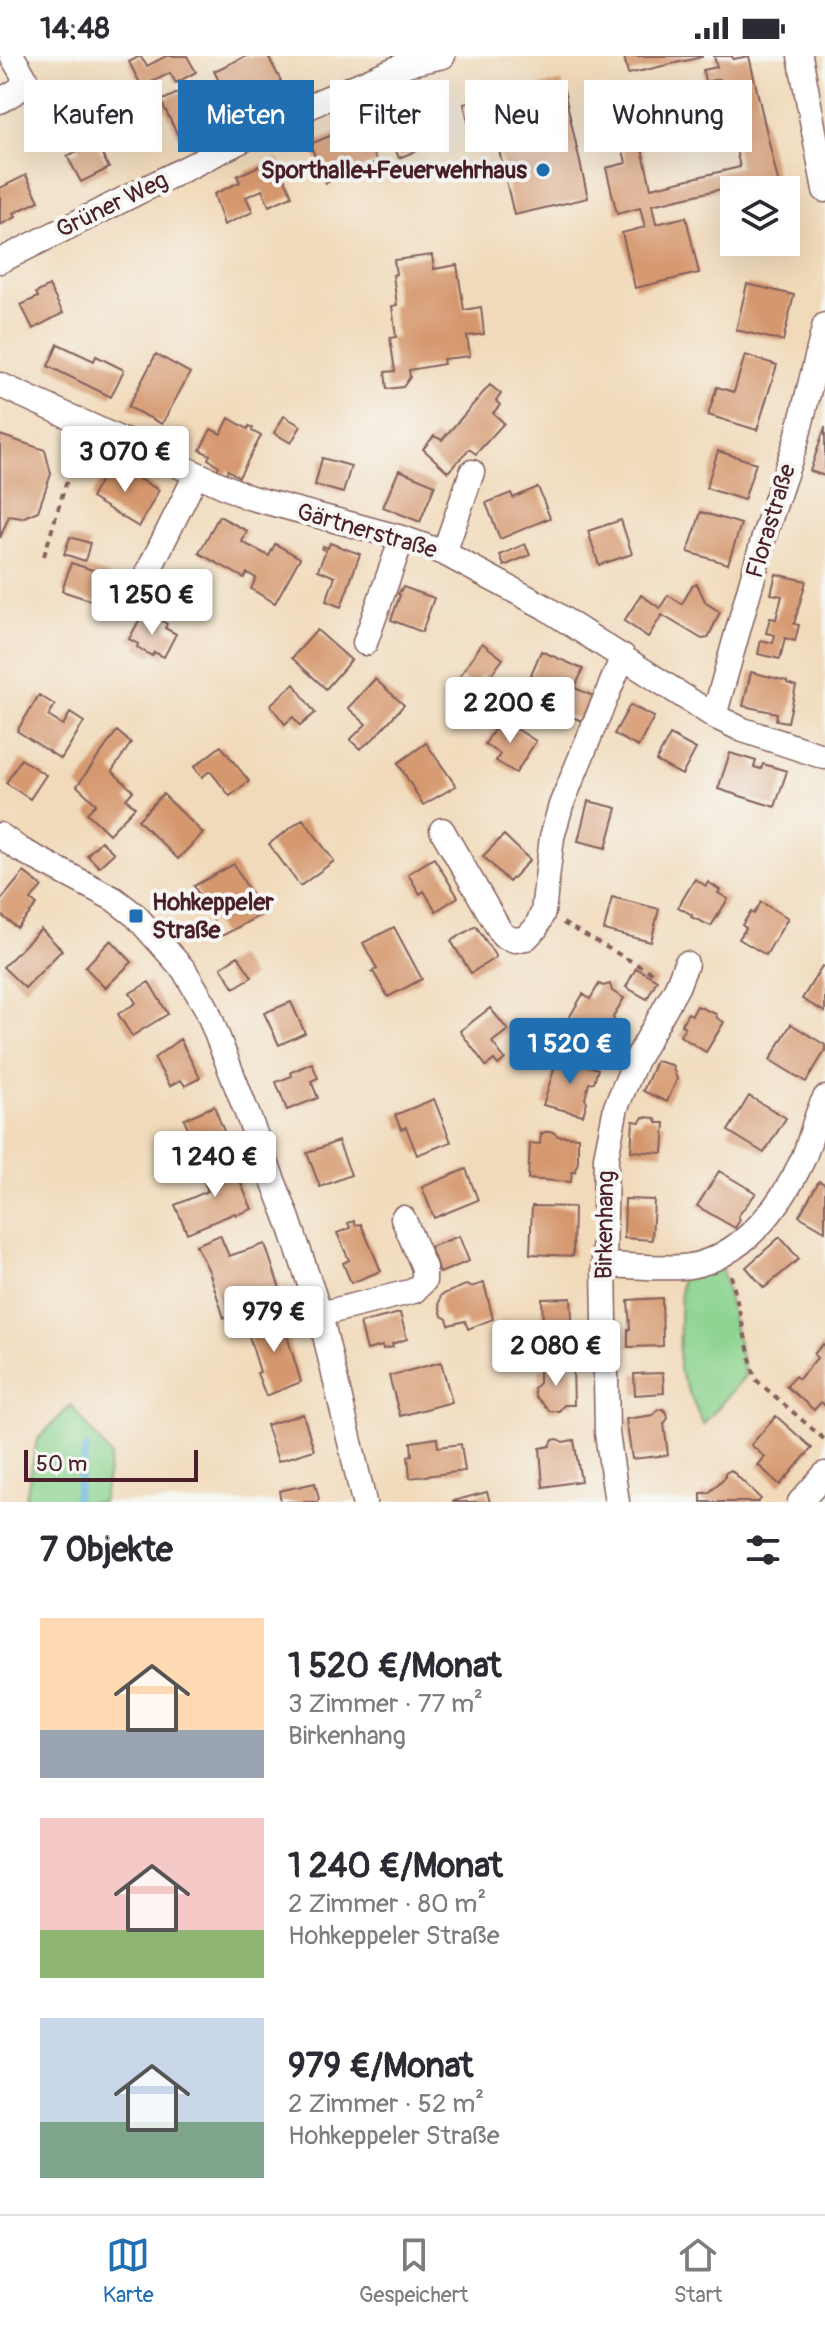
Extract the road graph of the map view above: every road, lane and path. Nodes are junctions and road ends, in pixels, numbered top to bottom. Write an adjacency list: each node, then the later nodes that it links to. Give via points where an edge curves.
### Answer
1 (12, 56): 5 (street, via 25,78 20,89)
2 (443, 56): 4 (street, Grüner Weg)
3 (800, 56): 6 (street)
4 (404, 60): 7 (street, Grüner Weg)
5 (0, 101)
6 (825, 190)
7 (0, 261)
8 (825, 325): 19 (street, Florastraße, via 796,442)
9 (0, 385): 10 (street, Gärtnerstraße)
10 (85, 422): 12 (street, Gärtnerstraße); 15 (path)
11 (472, 472): 14 (street)
12 (196, 475): 13 (street, Gärtnerstraße, via 248,497); 16 (street)
13 (402, 538): 14 (street, Gärtnerstraße); 17 (street)
14 (444, 553): 18 (street, Gärtnerstraße)
15 (44, 556)
16 (148, 572)
17 (365, 643)
18 (623, 656): 19 (street, Gärtnerstraße); 23 (street, via 561,805)
19 (714, 716): 20 (street, Gärtnerstraße)
20 (825, 757)
21 (442, 830): 23 (street, via 503,936 526,938)
22 (0, 835): 29 (street, via 114,899 184,970 206,1007)
23 (543, 912): 24 (path)
24 (682, 976): 28 (street, Birkenhang, via 616,1107 606,1157)
25 (825, 1098): 27 (street, via 814,1116 802,1160 766,1220)
26 (403, 1218): 29 (street, via 424,1268 424,1281 414,1291)
27 (726, 1253): 28 (street, via 690,1266); 30 (path, via 755,1379)
28 (604, 1265): 33 (street, Birkenhang, via 607,1433)
29 (320, 1314): 32 (street)
30 (825, 1440)
31 (825, 1474): 34 (street)
32 (364, 1502)
33 (617, 1502)
34 (800, 1502)

